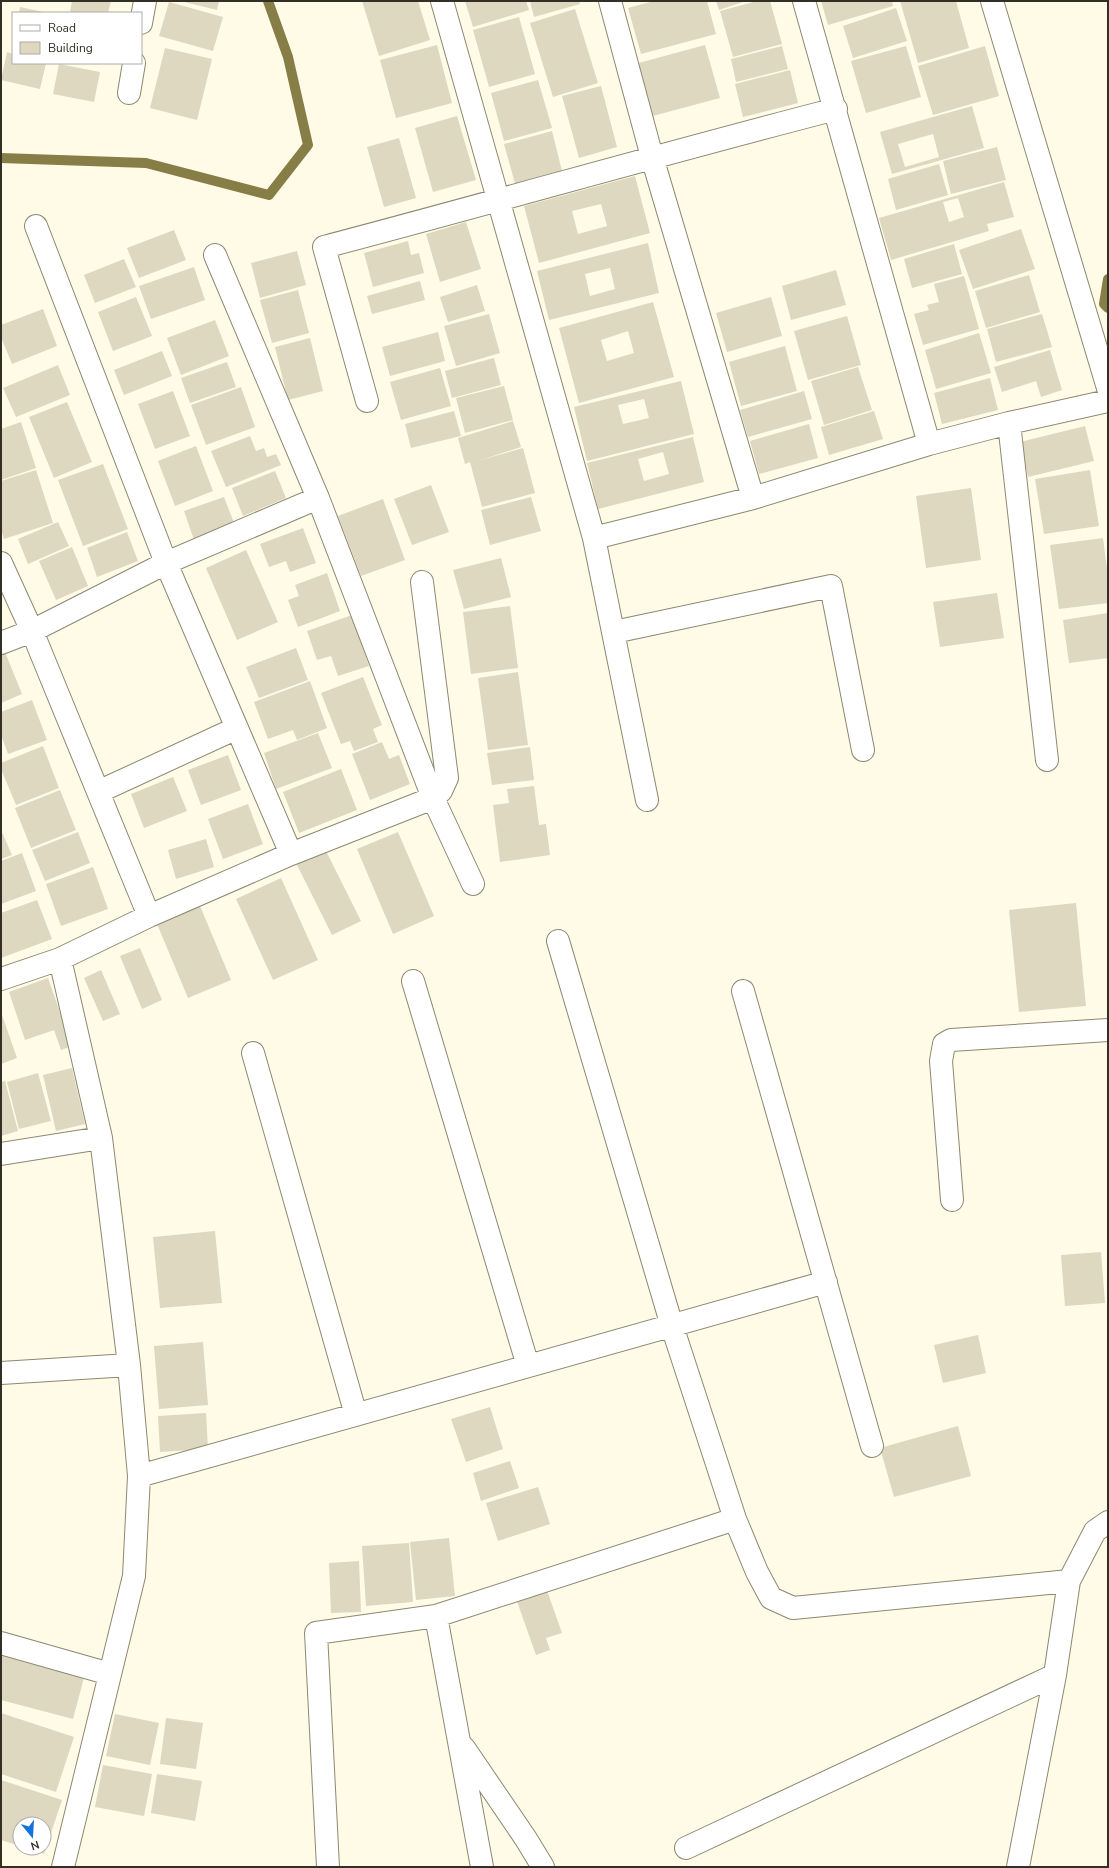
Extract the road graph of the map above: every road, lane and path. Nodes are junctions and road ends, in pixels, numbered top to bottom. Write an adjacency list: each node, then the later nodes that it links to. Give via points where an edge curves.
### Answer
1 (145, 1): 6 (street)
2 (442, 1): 11 (street)
3 (610, 1): 10 (street)
4 (804, 1): 9 (street)
5 (992, 1): 14 (street)
6 (142, 18)
7 (134, 64): 8 (street)
8 (129, 93)
9 (836, 109): 10 (street); 18 (street)
10 (652, 157): 11 (street); 20 (street)
11 (500, 200): 15 (street, via 324,247); 21 (street)
12 (36, 226): 23 (street)
13 (215, 255): 19 (street)
14 (1108, 388)
15 (367, 401)
16 (1108, 401): 17 (street)
17 (1009, 423): 18 (street); 30 (street)
18 (929, 444): 20 (street)
19 (318, 498): 23 (street); 32 (street)
20 (753, 498): 21 (street)
21 (594, 538): 26 (street)
22 (1, 563): 25 (street)
23 (166, 563): 25 (street); 28 (street)
24 (422, 582): 32 (street, via 447,778 442,791)
25 (32, 631): 27 (street); 31 (street)
26 (614, 632): 29 (street, via 832,586); 33 (street)
27 (1, 643)
28 (237, 728): 31 (street); 34 (street)
29 (863, 750)
30 (1047, 760)
31 (98, 792): 36 (street)
32 (433, 798): 34 (street); 35 (street)
33 (647, 800)
34 (291, 854): 36 (street)
35 (473, 884)
36 (149, 916): 38 (street)
37 (558, 941): 48 (street)
38 (60, 959): 39 (street); 44 (street)
39 (1, 979)
40 (413, 981): 50 (street)
41 (743, 991): 47 (street)
42 (1108, 1030): 46 (street, via 951,1040 944,1044 941,1061)
43 (253, 1053): 52 (street)
44 (101, 1138): 45 (street); 49 (street)
45 (1, 1154)
46 (952, 1200)
47 (826, 1282): 48 (street); 53 (street)
48 (672, 1326): 50 (street); 55 (street)
49 (129, 1365): 51 (street); 54 (street)
50 (528, 1366): 52 (street)
51 (1, 1373)
52 (356, 1415): 54 (street)
53 (872, 1446)
54 (139, 1476): 60 (street, via 134,1576)
55 (735, 1519): 57 (street, via 771,1598 793,1608); 58 (street)
56 (1108, 1522): 57 (street, via 1095,1531)
57 (1070, 1581): 61 (street)
58 (436, 1616): 62 (street); 65 (street, via 316,1633)
59 (1, 1643): 60 (street)
60 (110, 1674): 64 (street)
61 (1056, 1675): 63 (street); 68 (street)
62 (459, 1740): 66 (street); 67 (street)
63 (686, 1848)
64 (63, 1867)
65 (328, 1867)
66 (482, 1867)
67 (542, 1867)
68 (1018, 1867)

